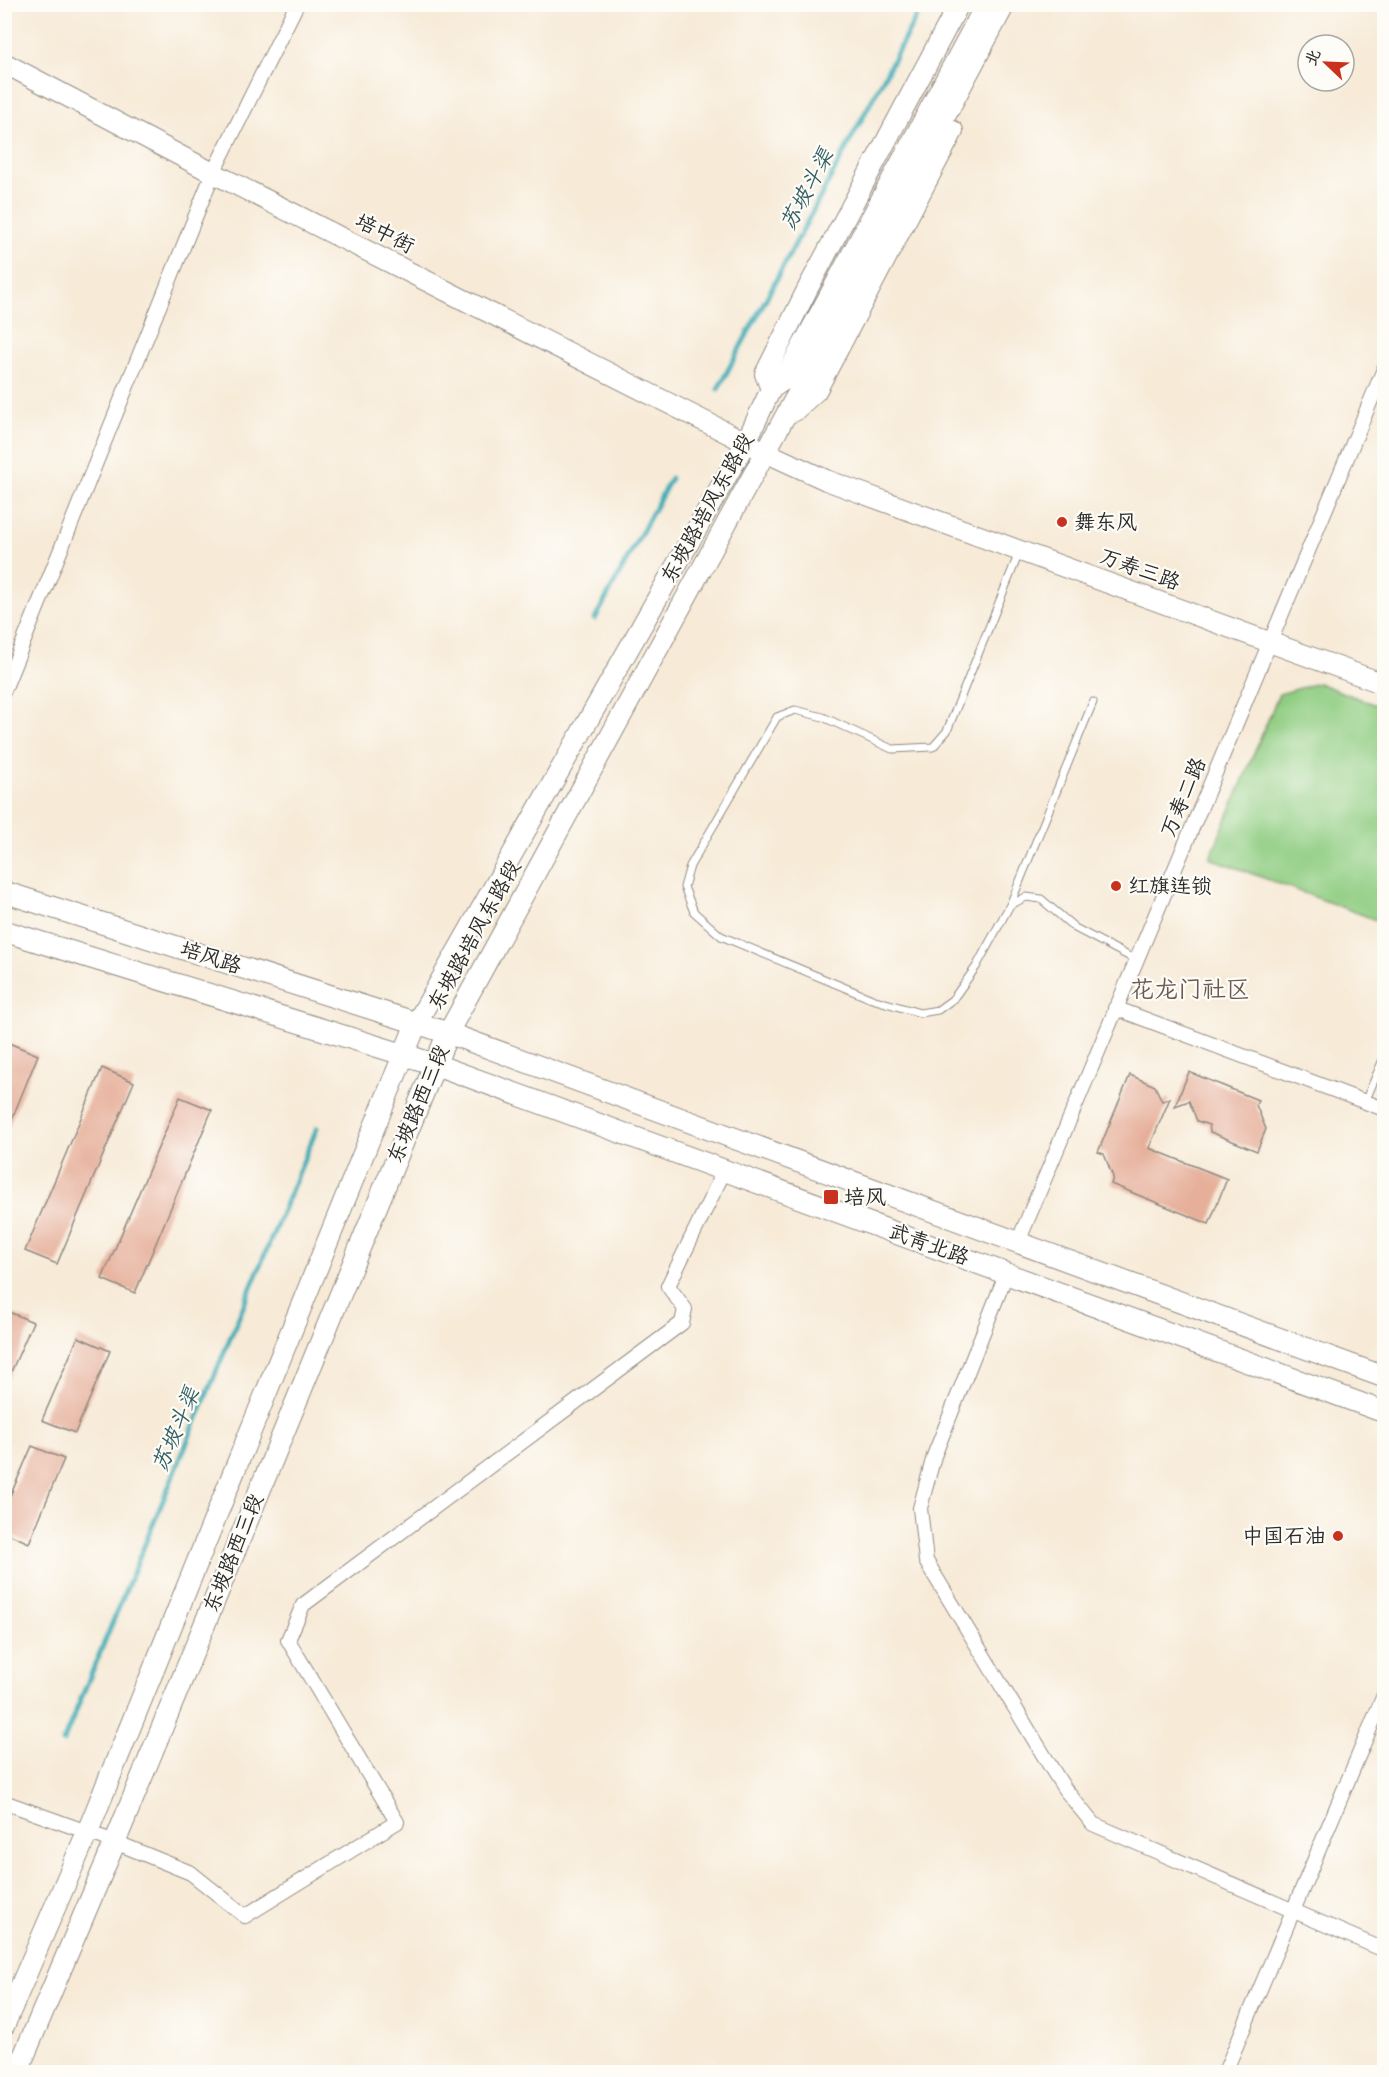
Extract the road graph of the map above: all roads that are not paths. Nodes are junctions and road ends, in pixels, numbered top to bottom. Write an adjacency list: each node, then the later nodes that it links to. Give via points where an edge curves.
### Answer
1 (297, 4): 7 (street)
2 (959, 4): 9 (street, via 765,374)
3 (986, 4): 9 (street, 东坡路培风东路段, via 784,380)
4 (1005, 4): 10 (street, 东坡路培风东路段)
5 (1019, 4): 10 (street, via 816,391)
6 (4, 63): 7 (street, 培中街)
7 (213, 173): 11 (street, 培中街); 16 (street)
8 (1384, 369): 14 (street, 万寿二路)
9 (771, 389): 11 (street, 东坡路培风东路段)
10 (782, 421): 12 (street, 东坡路培风东路段)
11 (747, 442): 12 (street, 万寿三路); 23 (street, 东坡路培风东路段)
12 (765, 452): 13 (street, 万寿三路, via 826,480); 24 (street, 东坡路培风东路段)
13 (1020, 551): 14 (street, 万寿三路); 19 (lane, via 947,730 933,747 892,748 823,717 795,710 777,717 690,866 684,887 694,912 721,936 872,999 920,1013 938,1010 953,999 976,967)
14 (1272, 642): 15 (street, 万寿三路); 21 (street, 万寿二路)
15 (1384, 684)
16 (4, 690)
17 (1093, 702): 19 (lane)
18 (4, 892): 23 (main road, 培风路)
19 (1010, 905): 21 (lane, via 1026,897 1041,899 1075,928)
20 (4, 931): 25 (main road, 培风路)
21 (1136, 960): 22 (street, 万寿二路)
22 (1115, 1008): 28 (street); 31 (street, 万寿二路)
23 (417, 1022): 24 (main road, 武青北路); 25 (main road, 东坡路西三段)
24 (448, 1033): 27 (main road, 东坡路西三段); 31 (main road, 武青北路)
25 (404, 1054): 27 (main road, 武青北路); 38 (main road, 东坡路西三段)
26 (1384, 1057): 28 (lane)
27 (434, 1064): 30 (main road, 武青北路); 39 (main road, 东坡路西三段)
28 (1365, 1102): 29 (street)
29 (1384, 1109)
30 (724, 1170): 32 (main road, 武青北路); 39 (street, via 668,1286 685,1309 682,1323 303,1605 288,1640 397,1822 244,1916 191,1873)
31 (1018, 1242): 33 (main road, 武青北路)
32 (1007, 1272): 34 (main road, 武青北路); 40 (street, via 934,1456 920,1508 926,1561 1064,1788 1093,1824)
33 (1384, 1377)
34 (1384, 1412)
35 (1384, 1695): 40 (street)
36 (11, 1805): 37 (street); 38 (street)
37 (4, 1815)
38 (87, 1833): 39 (street); 42 (main road, 东坡路西三段)
39 (114, 1842): 43 (main road, 东坡路西三段)
40 (1294, 1910): 41 (street); 44 (street)
41 (1384, 1950)
42 (4, 2025)
43 (16, 2073)
44 (1225, 2073)

